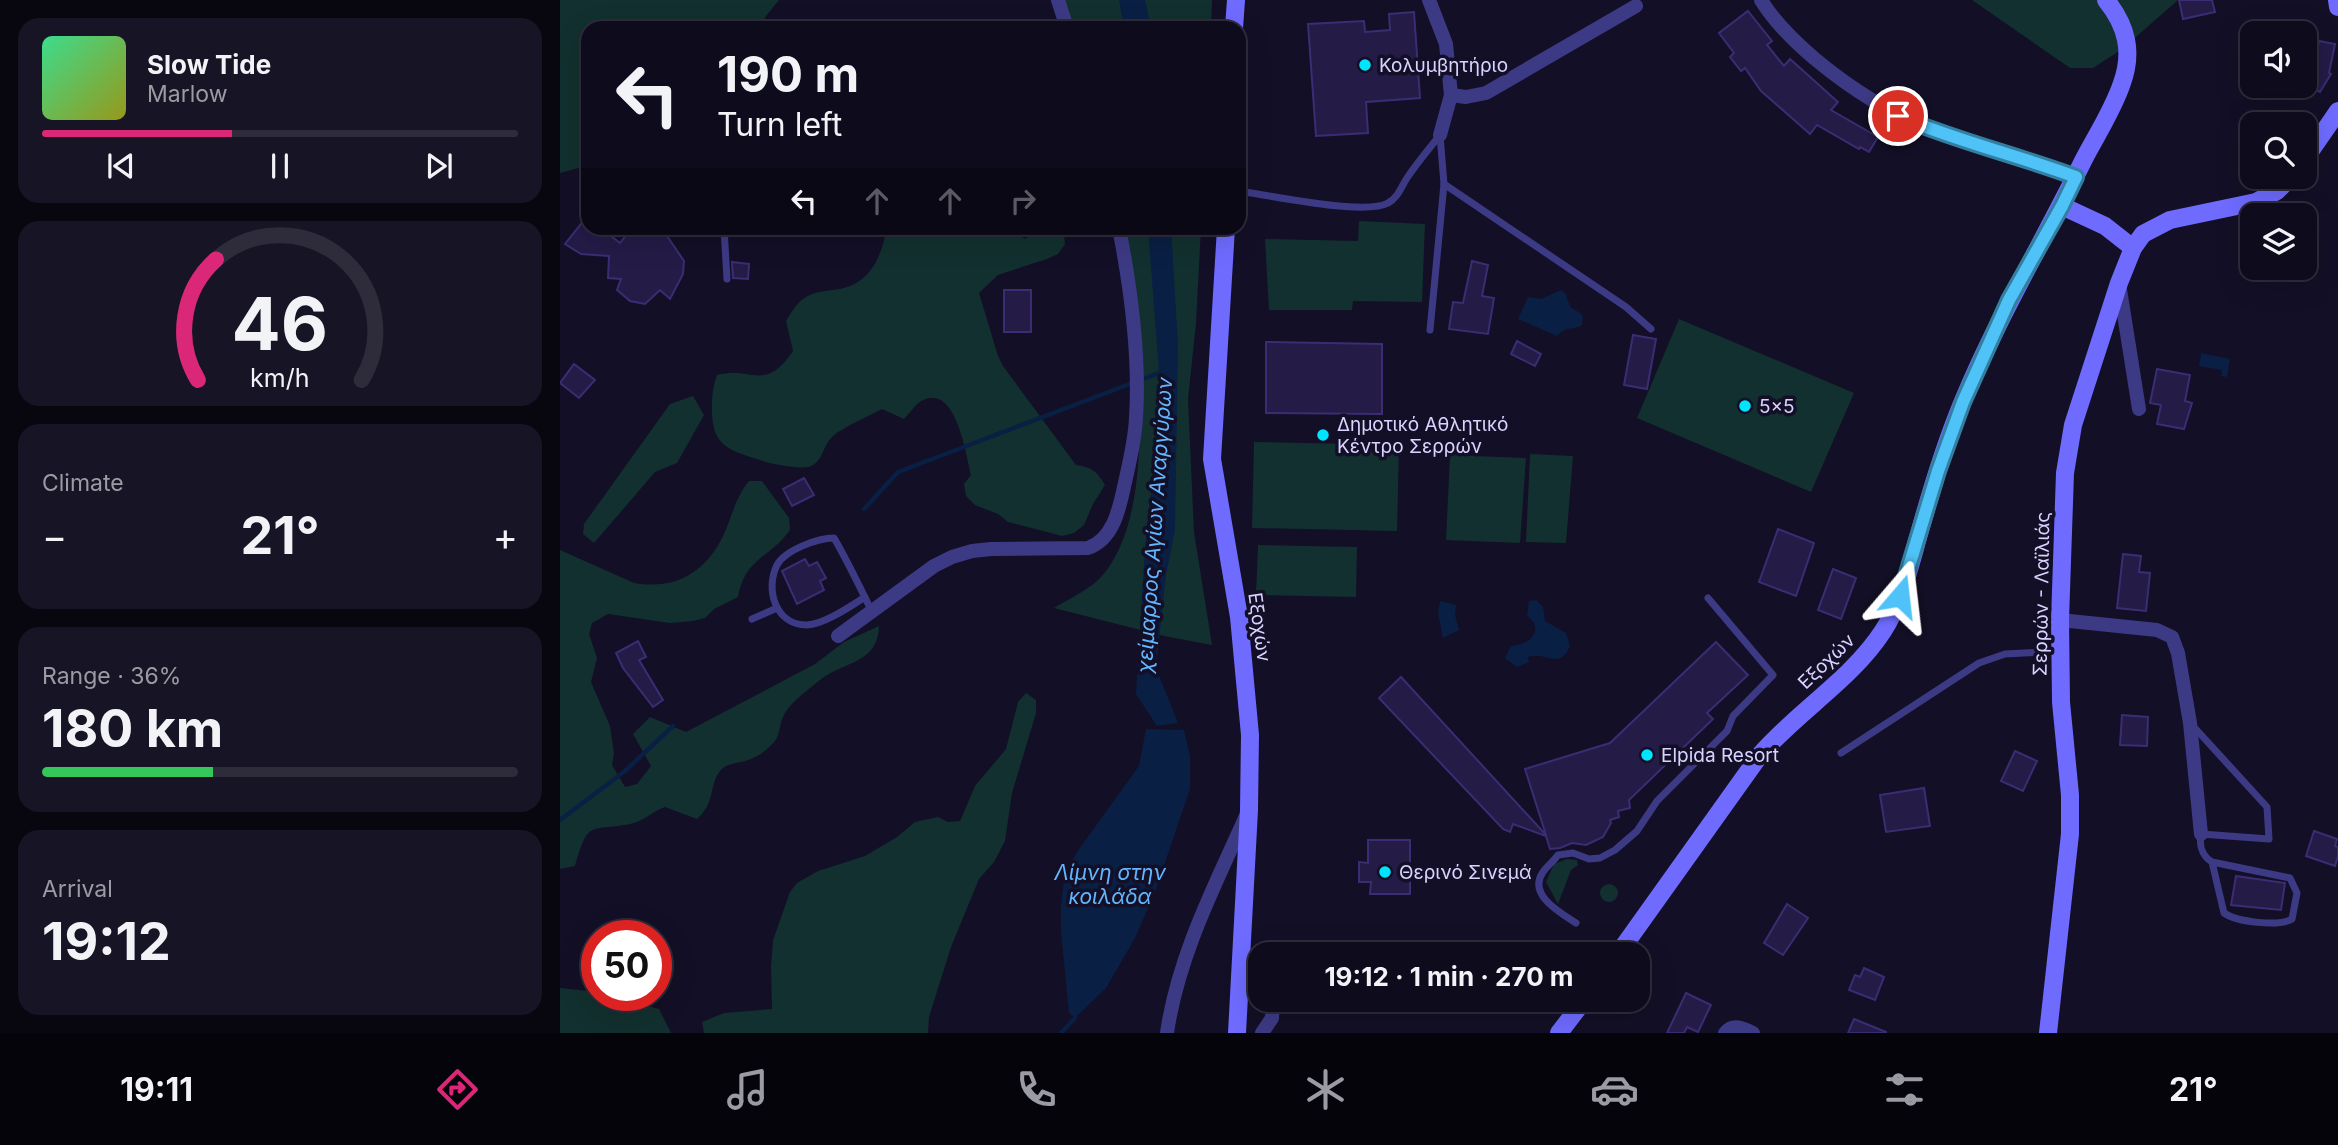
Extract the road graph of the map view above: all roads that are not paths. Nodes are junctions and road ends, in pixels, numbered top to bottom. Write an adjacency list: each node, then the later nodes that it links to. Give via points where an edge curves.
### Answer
1 (1058, 0): 9 (street)
2 (1236, 0): 10 (main road)
3 (1429, 0): 11 (street, via 1446,44)
4 (1761, 0): 15 (street, via 1797,43 1879,105 1935,132)
5 (2106, 0): 15 (main road, Εξοχών, via 2125,29 2129,55 2115,101)
6 (2337, 0): 8 (main road)
7 (1636, 6): 11 (street, via 1486,93)
8 (2338, 7)
9 (1065, 21)
10 (1234, 21)
11 (1451, 96): 13 (street)
12 (2338, 111): 14 (main road)
13 (1440, 135): 16 (lane); 18 (lane, via 1388,204 1315,203)
14 (2317, 142)
15 (2076, 177): 19 (main road, Εξοχών)
16 (1444, 184): 26 (lane); 27 (lane, via 1626,307)
17 (2279, 189): 23 (main road, via 2256,202 2162,223 2143,234)
18 (1246, 192)
19 (2062, 206): 23 (main road, via 2099,223); 43 (main road, Εξοχών, via 2009,300 1963,402 1900,596 1883,632 1849,671 1760,755)
20 (724, 235): 24 (lane)
21 (1120, 235): 32 (street, via 1132,308 1136,420 1121,502 1110,529 1088,548 963,553 934,566)
22 (1226, 235): 39 (main road, Εξοχών, via 1212,459 1243,650 1250,735)
23 (2133, 248): 25 (main road, Σερρών - Λαϊλιάς)
24 (727, 279)
25 (2119, 284): 28 (street); 34 (main road, Σερρών - Λαϊλιάς, via 2068,447)
26 (1430, 330)
27 (1651, 330)
28 (2139, 409)
29 (865, 597): 31 (lane, via 809,626 790,622); 31 (lane, via 834,538 819,538 778,563 771,590); 32 (lane)
30 (1708, 598): 42 (lane, via 1773,675 1733,716 1727,731 1657,801 1637,831 1615,850 1589,859 1573,853 1558,855 1541,874 1539,889 1546,902)
31 (777, 608): 33 (lane)
32 (872, 613): 35 (street)
33 (752, 619)
34 (2060, 620): 36 (main road, Σερρών - Λαϊλιάς); 37 (street, via 2157,630 2172,637)
35 (838, 636)
36 (2060, 651): 38 (lane, via 2005,654 1979,663); 54 (main road, Σερρών - Λαϊλιάς, via 2070,834)
37 (2190, 723): 40 (street); 40 (lane, via 2267,807 2269,839)
38 (1841, 753)
39 (1249, 810): 44 (main road, Εξοχών); 48 (street, via 1200,919 1172,999)
40 (2201, 834): 41 (lane, via 2199,845)
41 (2212, 862): 41 (lane, via 2224,913 2255,922 2284,924 2292,919 2297,893 2290,878)
42 (1576, 923)
43 (1627, 942)
44 (1239, 965): 45 (street); 49 (main road, Εξοχών)
45 (1248, 971)
46 (1272, 1012): 50 (street)
47 (1575, 1012): 51 (main road)
48 (1167, 1033)
49 (1237, 1033)
50 (1262, 1033)
51 (1559, 1033)
52 (1725, 1033): 53 (street, via 1735,1026)
53 (1753, 1033)
54 (2048, 1033)

